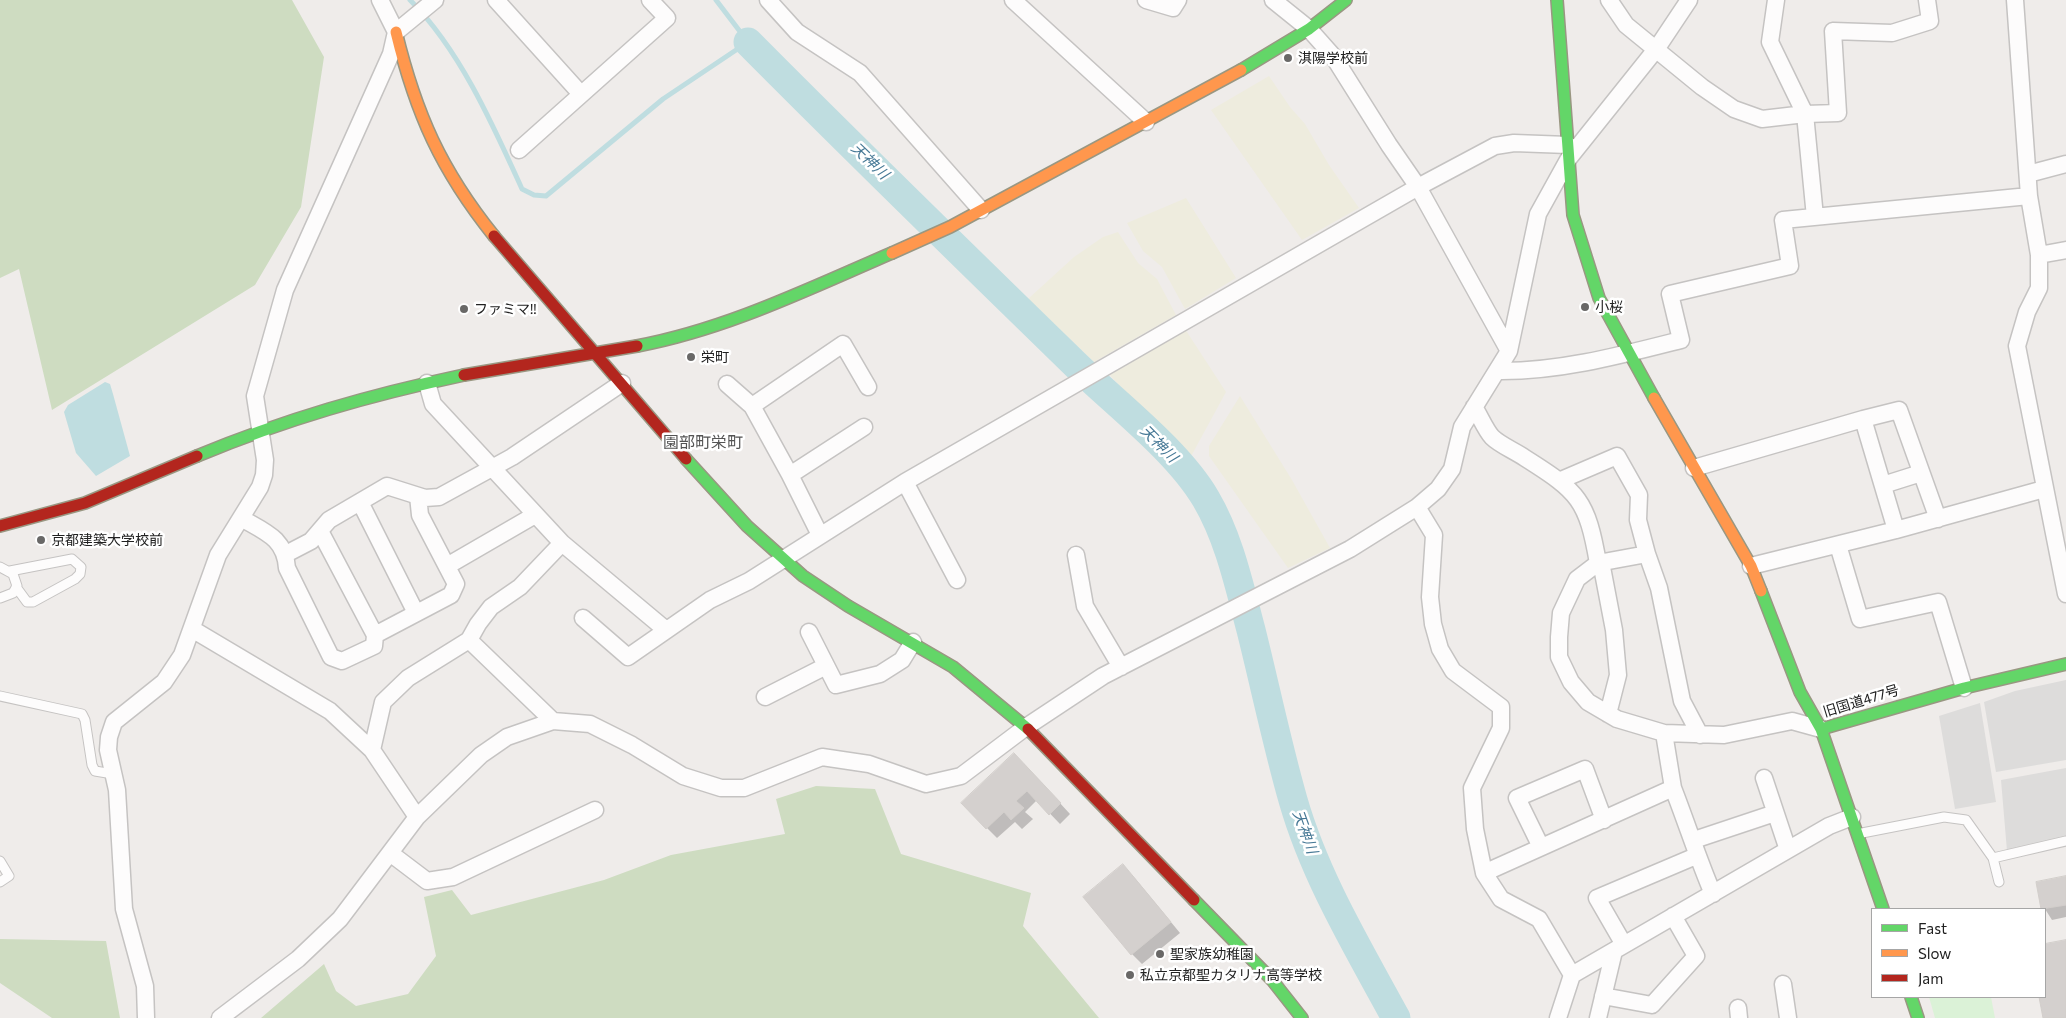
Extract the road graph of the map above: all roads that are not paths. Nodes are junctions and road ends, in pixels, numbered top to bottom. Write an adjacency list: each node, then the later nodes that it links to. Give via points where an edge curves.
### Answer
1 (380, 0): 18 (street)
2 (435, 0): 18 (street)
3 (496, 0): 20 (street)
4 (650, 0): 20 (street, via 667,18)
5 (768, 0): 29 (street, via 797,32 860,73)
6 (1013, 0): 22 (street)
7 (1146, 0): 8 (street, via 1173,8)
8 (1178, 0)
9 (1273, 0): 17 (street)
10 (1346, 0): 17 (street)
11 (1557, 0): 24 (street)
12 (1609, 0): 19 (street, via 1626,25)
13 (1688, 0): 19 (street)
14 (1776, 0): 21 (street, via 1770,42)
15 (1926, 0): 21 (street, via 1930,21 1892,33 1833,31 1838,113)
16 (2015, 0): 26 (street)
17 (1309, 29): 22 (street, via 1225,80); 27 (street, via 1333,56)
18 (396, 32): 34 (street, via 423,121 450,175 493,235); 45 (street, via 392,54 285,290 255,396)
19 (1657, 48): 21 (street, via 1702,87 1734,109 1762,119); 24 (street)
20 (580, 93): 23 (street)
21 (1805, 114): 30 (street)
22 (1146, 122): 29 (street)
23 (519, 150)
24 (1569, 151): 27 (street, via 1514,143 1495,146); 33 (street, via 1538,214); 35 (street, via 1573,215 1599,298)
25 (2066, 164): 26 (street)
26 (2028, 174): 28 (street)
27 (1418, 187): 33 (street); 51 (street)
28 (2029, 196): 30 (street); 32 (street)
29 (981, 210): 34 (street, via 932,237 718,326)
30 (1815, 217): 35 (street, via 1782,220 1790,266 1670,294 1681,340)
31 (2066, 250): 32 (street)
32 (2039, 255): 53 (street, via 2038,288 2017,346)
33 (1509, 351): 36 (street)
34 (597, 353): 37 (street, via 499,367); 38 (street)
35 (1628, 353): 36 (street, via 1528,371); 47 (street)
36 (1497, 371): 42 (street)
37 (426, 383): 45 (street, via 380,393); 46 (street, via 433,404)
38 (622, 383): 46 (street); 69 (street, via 744,523)
39 (727, 384): 41 (street)
40 (868, 387): 41 (street, via 843,344)
41 (752, 406): 49 (street)
42 (1474, 407): 50 (street, via 1492,437); 56 (street, via 1462,427 1452,469 1438,489)
43 (1863, 419): 47 (street); 48 (street, via 1898,410); 52 (street)
44 (864, 428): 49 (street)
45 (260, 430): 58 (street, via 264,475); 60 (street, via 85,503)
46 (491, 468): 54 (street, via 439,497); 57 (street)
47 (1694, 468): 72 (street)
48 (1921, 473): 52 (street); 59 (street)
49 (790, 475): 63 (street)
50 (1561, 480): 67 (street, via 1617,456 1639,495 1638,520); 70 (street, via 1586,514)
51 (906, 482): 63 (street); 75 (street)
52 (1883, 485): 61 (street)
53 (2044, 489): 59 (street); 77 (street)
54 (418, 496): 55 (street, via 387,486); 71 (street, via 420,515)
55 (360, 502): 62 (street, via 329,520); 79 (street)
56 (1417, 507): 89 (street, via 1350,549); 116 (street, via 1434,535 1430,597 1432,624 1440,649 1453,671 1500,707 1501,728 1472,788)
57 (535, 515): 64 (street); 71 (street)
58 (241, 518): 66 (street, via 277,540); 81 (street, via 218,555)
59 (1938, 519): 61 (street)
60 (0, 526)
61 (1896, 530): 65 (street)
62 (320, 531): 66 (street, via 311,541); 84 (street)
63 (820, 535): 69 (street)
64 (562, 543): 82 (street); 85 (street, via 520,587 491,607)
65 (1838, 545): 72 (street); 90 (street, via 1860,619 1938,602)
66 (286, 554): 84 (street, via 287,568 331,657 342,661 374,646)
67 (1647, 554): 70 (street); 98 (street, via 1660,588 1682,701)
68 (1076, 555): 89 (street, via 1085,606)
69 (782, 559): 82 (street, via 749,582 710,600); 86 (street, via 826,594)
70 (1600, 563): 93 (street, via 1614,630 1618,675); 93 (street, via 1577,579 1561,613 1559,657 1571,682 1588,702)
71 (446, 566): 79 (street, via 456,584 451,595)
72 (1752, 566): 96 (street, via 1800,692)
73 (0, 567): 74 (lane)
74 (10, 571): 76 (lane); 76 (lane, via 72,559 81,567 75,579 33,602 27,602)
75 (956, 580)
76 (16, 587): 78 (lane, via 13,593)
77 (2066, 594)
78 (0, 598)
79 (416, 613): 84 (street)
80 (583, 618): 82 (street, via 628,656)
81 (192, 629): 99 (street, via 330,711); 100 (street, via 182,655 164,682 114,722 108,750)
82 (666, 630)
83 (809, 632): 88 (street)
84 (374, 635)
85 (469, 640): 94 (street); 99 (street, via 408,678 383,702)
86 (913, 642): 88 (street, via 902,660 880,674 836,685); 95 (street, via 959,671)
87 (2066, 664): 90 (street, 旧国道477号)
88 (826, 666): 92 (street)
89 (1120, 667): 95 (street)
90 (1964, 688): 96 (street, 旧国道477号)
91 (0, 696): 100 (lane, via 82,714 92,766 95,771)
92 (765, 697)
93 (1608, 714): 97 (street)
94 (553, 721): 95 (street, via 590,724 683,776 721,788 744,788 822,757 869,764 926,784 961,776); 105 (street, via 507,737 481,755)
95 (1026, 727): 129 (street, via 1272,980)
96 (1821, 729): 98 (street, via 1792,721 1724,735); 106 (street, 旧国道477号)
97 (1664, 733): 98 (street); 102 (street)
98 (1700, 735)
99 (372, 750): 105 (street)
100 (113, 774): 127 (street, via 117,790 124,909 145,986)
101 (1764, 778): 104 (street)
102 (1673, 788): 107 (street); 111 (street)
103 (595, 810): 113 (street, via 453,877 427,881)
104 (1775, 813): 111 (street); 112 (street)
105 (417, 817): 113 (street)
106 (1852, 817): 108 (street, 旧国道477号); 112 (street, via 1829,826)
107 (1604, 820): 110 (street); 110 (street, via 1585,769 1517,798)
108 (1857, 834): 114 (lane, via 1944,817 1956,818 1966,820 1972,826); 120 (street, 旧国道477号)
109 (2066, 841): 114 (lane)
110 (1541, 847): 116 (street)
111 (1695, 848): 119 (street); 122 (street, via 1597,898)
112 (1788, 850): 119 (street)
113 (390, 853): 128 (street, via 340,919 298,959)
114 (1993, 858): 118 (lane)
115 (0, 861): 117 (lane, via 9,876)
116 (1484, 873): 123 (street, via 1501,899 1539,919)
117 (0, 882)
118 (1999, 882)
119 (1713, 894): 121 (street)
120 (1882, 908)
121 (1673, 916): 122 (street); 125 (street, via 1696,956 1652,1005)
122 (1618, 947): 123 (street); 125 (street)
123 (1572, 975): 130 (street)
124 (1783, 984): 132 (street)
125 (1603, 996): 131 (street)
126 (1911, 998): 133 (street)
127 (146, 1018)
128 (220, 1018)
129 (1302, 1018)
130 (1558, 1018)
131 (1598, 1018)
132 (1788, 1018)
133 (1918, 1018)

